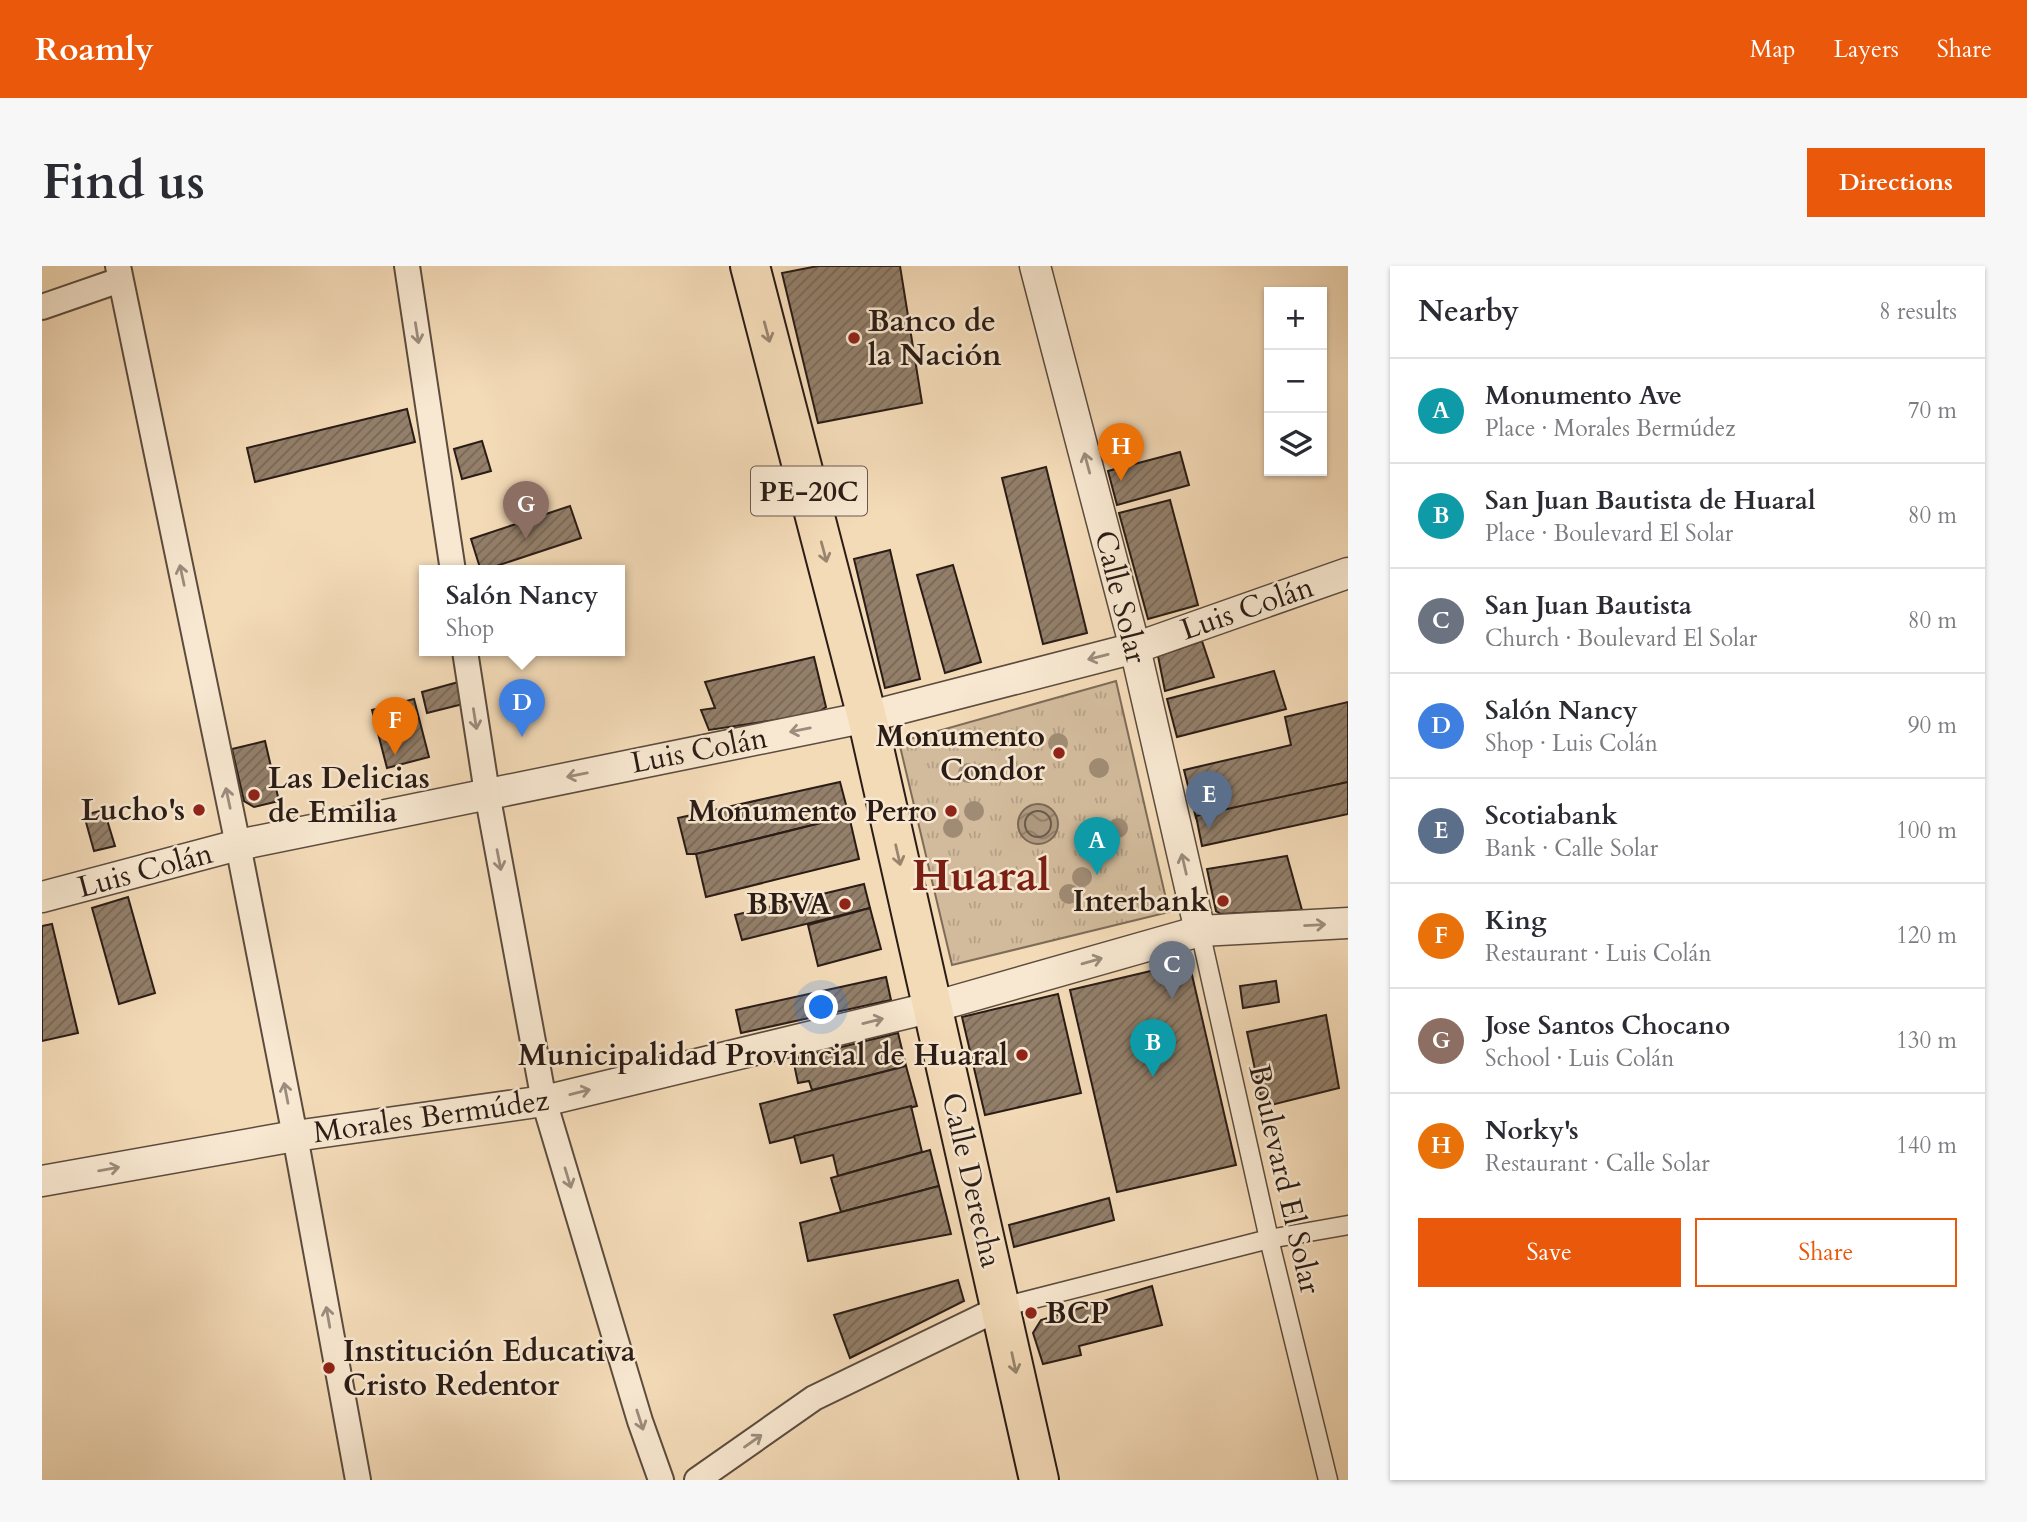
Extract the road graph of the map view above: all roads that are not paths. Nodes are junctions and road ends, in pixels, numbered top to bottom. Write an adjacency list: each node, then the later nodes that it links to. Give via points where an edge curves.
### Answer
1 (407, 266): 6 (street, one-way to 6)
2 (1035, 266): 8 (street, Calle Solar, one-way to 2)
3 (754, 267): 10 (main road, PE-20C, one-way to 10)
4 (119, 273): 5 (street); 12 (street, one-way to 4)
5 (42, 307)
6 (452, 565)
7 (1348, 573): 8 (street, Luis Colán)
8 (1135, 648): 10 (street, Luis Colán, one-way to 10); 15 (street, Calle Solar, one-way to 8)
9 (466, 656): 11 (street, one-way to 11)
10 (867, 716): 11 (street, Luis Colán, one-way to 11); 16 (main road, Calle Derecha / PE-20C, one-way to 16)
11 (486, 793): 12 (street, Luis Colán); 17 (street, one-way to 17)
12 (238, 845): 13 (street, Luis Colán); 18 (street, one-way to 12)
13 (42, 897)
14 (1348, 923): 15 (street, Morales Bermúdez, one-way to 14)
15 (1200, 931): 16 (street, Morales Bermúdez, one-way to 15); 21 (street, Boulevard El Solar)
16 (933, 1007): 17 (street, Morales Bermúdez, one-way to 16); 22 (main road, Calle Derecha / PE-20C)
17 (544, 1101): 18 (street, Morales Bermúdez); 24 (street, one-way to 24)
18 (295, 1136): 19 (street, Morales Bermúdez, one-way to 18); 23 (street, one-way to 18)
19 (42, 1181)
20 (1348, 1225): 21 (street)
21 (1269, 1239): 22 (street); 27 (street, Boulevard El Solar)
22 (1002, 1307): 25 (street, one-way to 22, via 814,1398); 26 (main road, Calle Derecha / PE-20C, one-way to 26)
23 (358, 1480)
24 (661, 1480)
25 (696, 1480)
26 (1039, 1480)
27 (1328, 1480)

